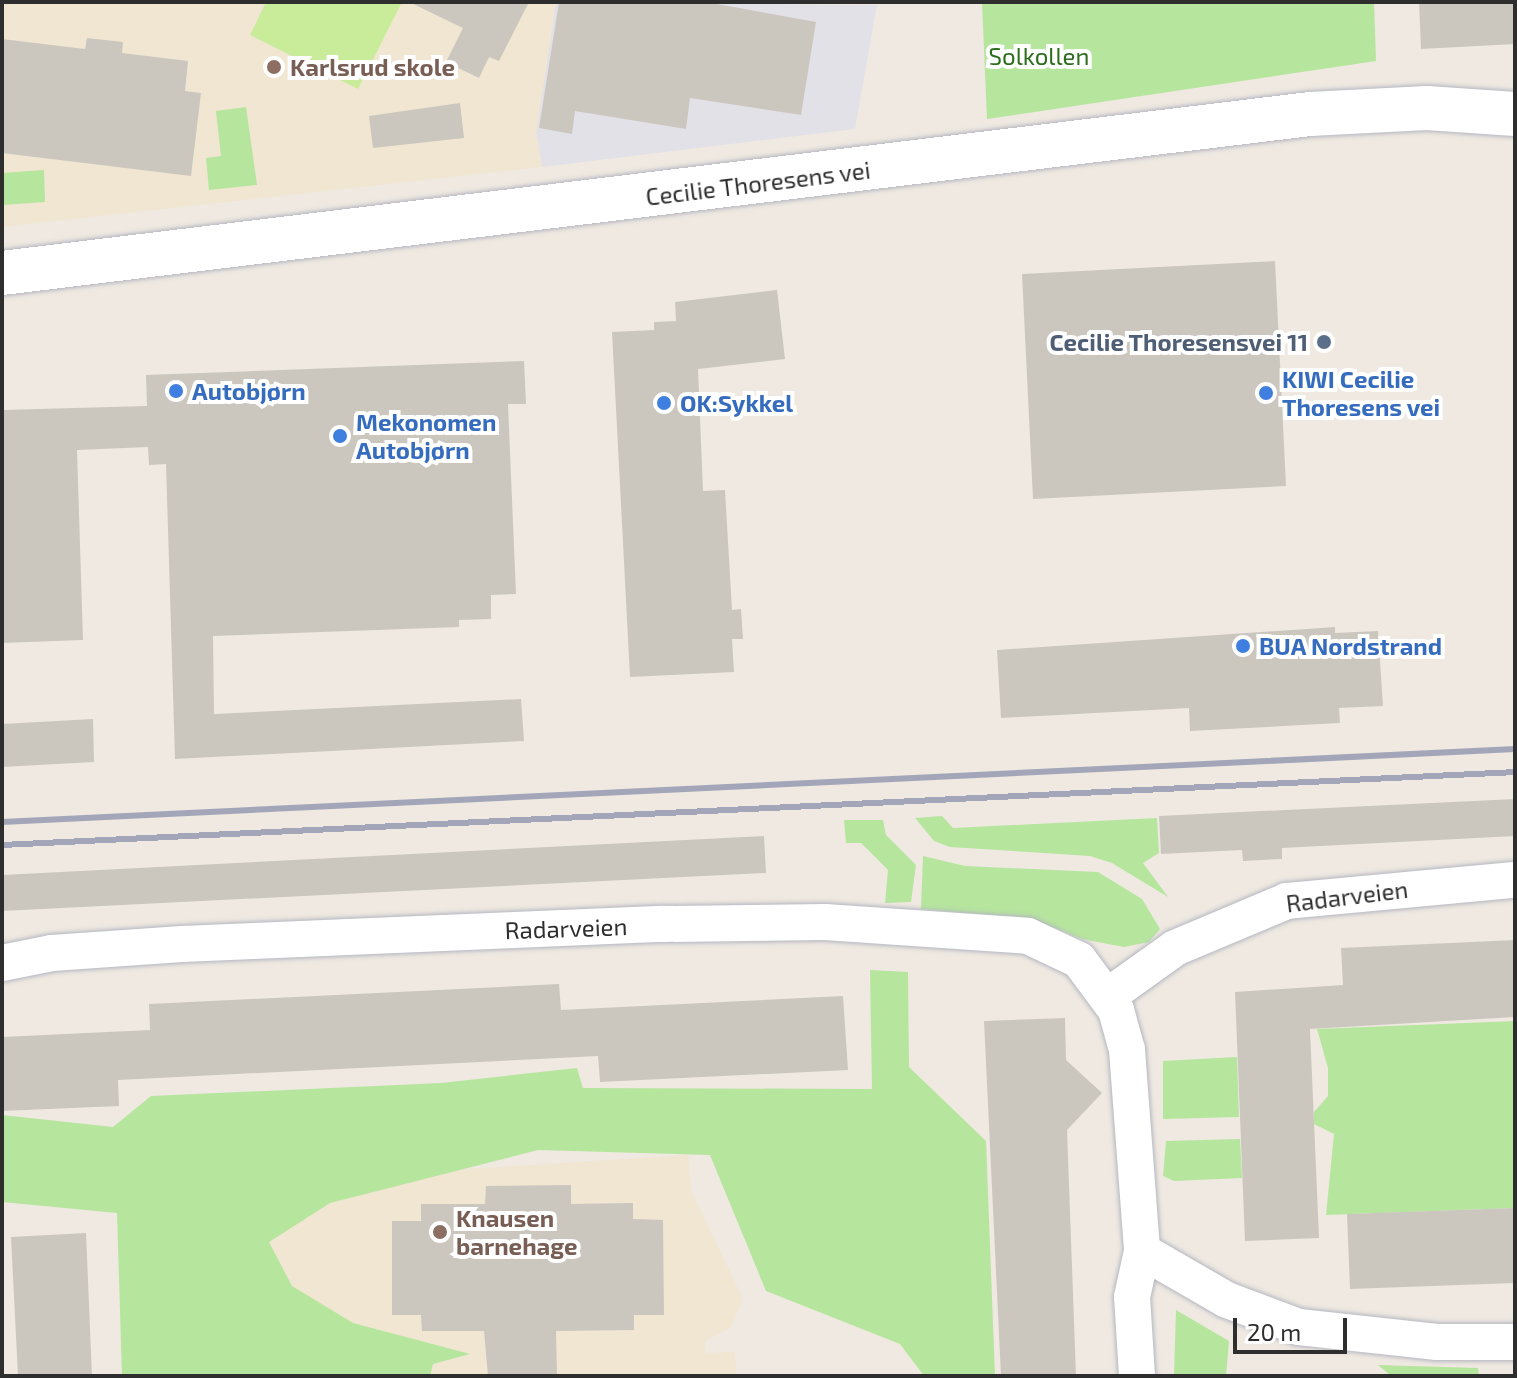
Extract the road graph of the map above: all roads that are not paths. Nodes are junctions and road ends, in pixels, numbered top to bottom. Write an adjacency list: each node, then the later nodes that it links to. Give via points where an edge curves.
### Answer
1 (1515, 114): 2 (street, Cecilie Thoresens vei, via 1427,108 1310,114)
2 (2, 273)
3 (1515, 880): 5 (street, Radarveien, via 1287,901 1175,948)
4 (2, 963): 5 (street, Radarveien, via 52,953 182,944 825,922 1028,936 1079,960)
5 (1108, 996): 6 (street, Radarveien, via 1127,1050)
6 (1142, 1251): 7 (street, via 1227,1300 1299,1327 1437,1342); 8 (street, Radarveien, via 1132,1297)
7 (1515, 1342)
8 (1137, 1376)

